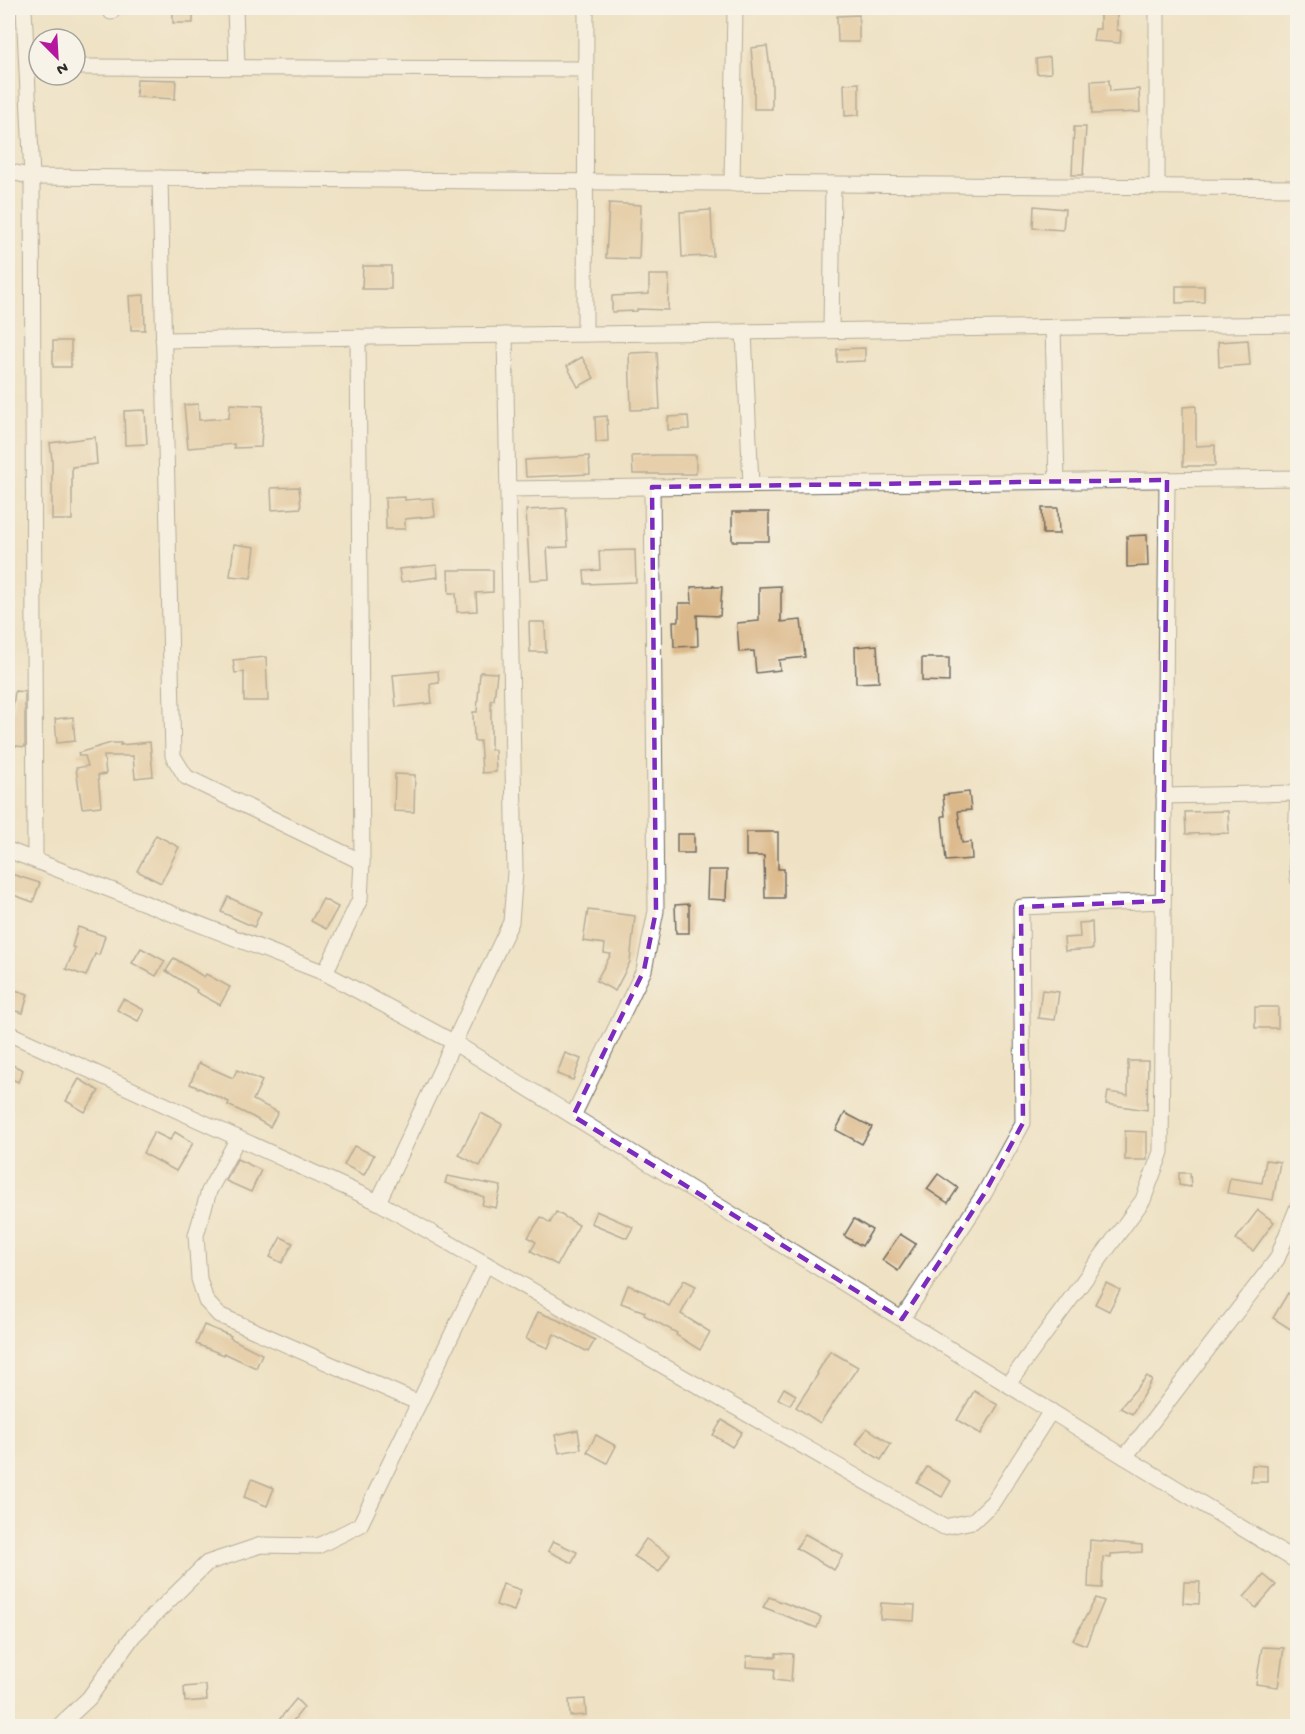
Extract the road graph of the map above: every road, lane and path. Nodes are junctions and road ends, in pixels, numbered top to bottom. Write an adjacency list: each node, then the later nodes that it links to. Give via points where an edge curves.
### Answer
1 (24, 8): 6 (street)
2 (235, 8): 8 (street)
3 (586, 8): 9 (street)
4 (735, 8): 15 (street)
5 (1157, 8): 17 (street)
6 (27, 28)
7 (87, 67): 8 (street)
8 (237, 67): 9 (street)
9 (586, 69): 14 (street)
10 (33, 87): 12 (street)
11 (8, 171): 12 (street)
12 (32, 177): 13 (street); 37 (street)
13 (160, 178): 14 (street); 26 (street)
14 (585, 182): 15 (street); 23 (street)
15 (732, 183): 16 (street)
16 (833, 184): 17 (street); 21 (street)
17 (1157, 187): 18 (street)
18 (1298, 188)
19 (1298, 324): 20 (street)
20 (1053, 327): 21 (street); 29 (street)
21 (831, 330): 22 (street)
22 (744, 332): 23 (street); 30 (street)
23 (585, 334): 24 (street)
24 (505, 335): 25 (street); 32 (street)
25 (358, 338): 26 (street); 38 (street)
26 (163, 340): 38 (street, via 173,756 186,777)
27 (1298, 478): 28 (street)
28 (1167, 480): 29 (street); 35 (street)
29 (1057, 481): 30 (street)
30 (751, 486): 31 (street)
31 (652, 487): 32 (street); 44 (street, via 656,911 644,970)
32 (508, 489): 43 (street, via 515,872 512,912 511,922)
33 (1298, 788): 34 (street)
34 (1297, 793): 35 (street); 39 (street)
35 (1164, 796): 40 (street)
36 (8, 850): 37 (street)
37 (35, 860): 41 (street)
38 (362, 862): 41 (street, via 360,899)
39 (1298, 879)
40 (1163, 901): 49 (street, via 1021,907 1023,1123 984,1194); 50 (street, via 1161,1152 1143,1200)
41 (325, 973): 43 (street)
42 (8, 1033): 45 (street)
43 (453, 1042): 44 (street); 46 (street)
44 (573, 1116): 49 (street)
45 (238, 1138): 46 (street); 51 (street, via 208,1191 196,1235 199,1279 206,1301 219,1315)
46 (378, 1202): 48 (street)
47 (1298, 1206): 53 (street, via 1276,1259)
48 (486, 1264): 51 (street); 52 (street, via 944,1527 973,1521 993,1502)
49 (902, 1319): 50 (street)
50 (1008, 1384): 52 (street)
51 (419, 1403): 55 (street, via 360,1525 318,1546 261,1545 207,1563 133,1636 89,1698)
52 (1051, 1411): 53 (street)
53 (1125, 1457): 54 (street)
54 (1298, 1562)
55 (59, 1726)

